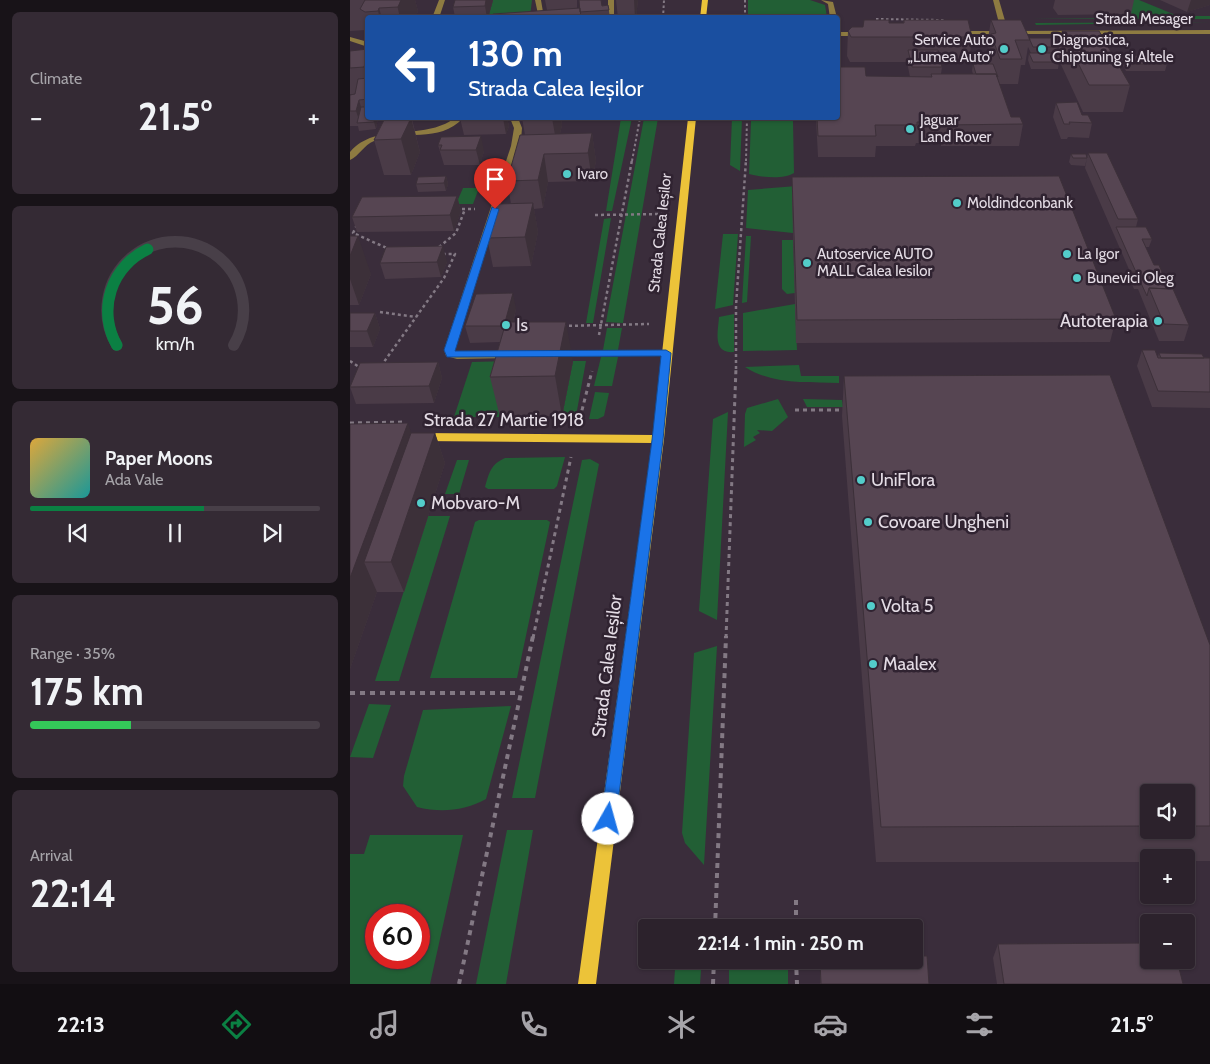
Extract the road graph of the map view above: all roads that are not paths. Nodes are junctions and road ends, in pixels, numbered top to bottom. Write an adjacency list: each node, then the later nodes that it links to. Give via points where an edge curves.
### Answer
1 (442, 0): 7 (street)
2 (538, 0): 8 (street, via 540,14)
3 (611, 0): 9 (street, via 612,14)
4 (706, 0): 10 (main road)
5 (824, 0): 11 (street, via 831,3)
6 (996, 0): 13 (street)
7 (436, 15)
8 (550, 15)
9 (583, 15)
10 (704, 15)
11 (833, 15)
12 (1210, 32): 13 (street, Strada Mesager)
13 (1005, 33): 16 (street, Strada Mesager)
14 (840, 34): 15 (street)
15 (877, 34)
16 (947, 34)
17 (350, 39): 18 (street)
18 (365, 44)
19 (457, 120): 22 (street, via 433,132 374,138)
20 (516, 120): 26 (street, via 519,132 449,350 450,354)
21 (692, 120): 24 (main road, Strada Calea Ieșilor)
22 (353, 148): 23 (street)
23 (350, 157)
24 (666, 353): 25 (street); 28 (main road, Strada Calea Ieșilor)
25 (546, 354)
26 (526, 355)
27 (409, 437): 28 (main road, Strada 27 Martie 1918)
28 (658, 440): 29 (main road, Strada Calea Ieșilor)
29 (587, 984)

